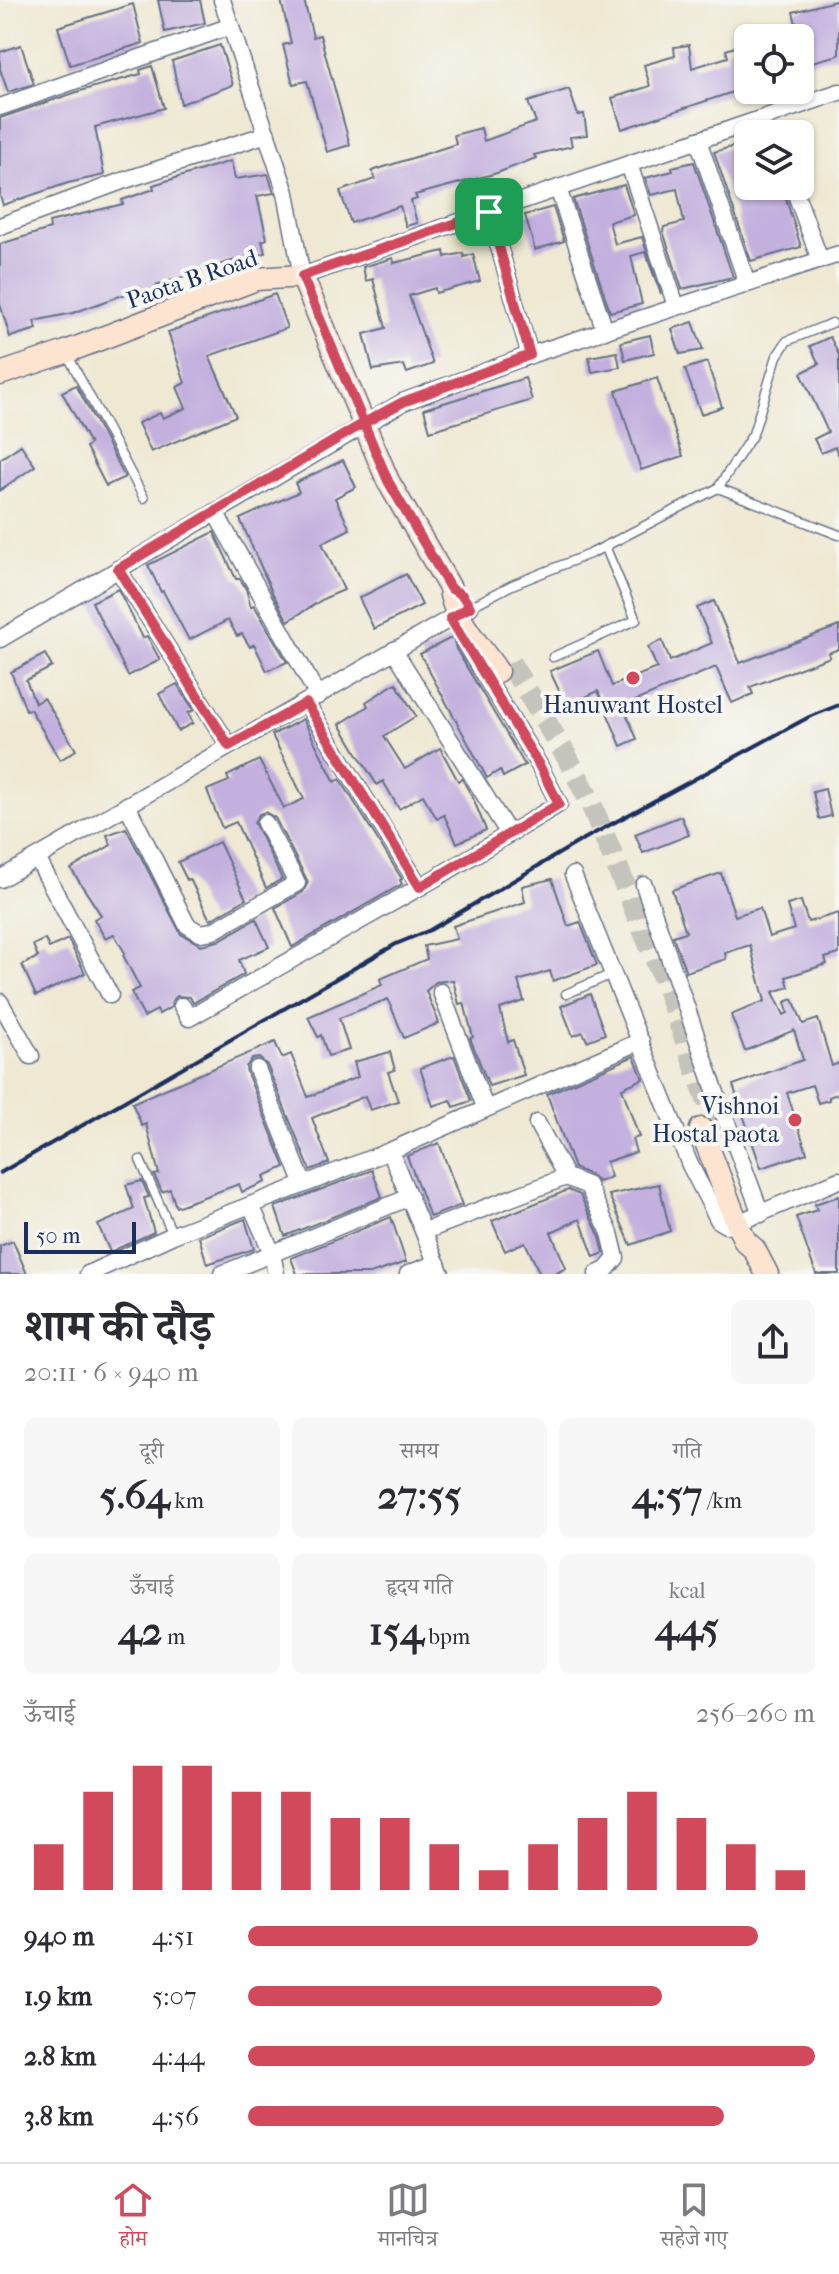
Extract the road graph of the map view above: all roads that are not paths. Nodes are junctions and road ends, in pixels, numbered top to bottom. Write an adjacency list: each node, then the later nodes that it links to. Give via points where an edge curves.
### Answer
1 (222, 0): 2 (street)
2 (231, 26): 4 (street); 7 (street)
3 (839, 92): 5 (street)
4 (0, 107)
5 (767, 116): 6 (street); 8 (street)
6 (769, 120)
7 (267, 134): 13 (street); 16 (street, via 286,193)
8 (698, 140): 9 (street); 17 (street)
9 (629, 164): 10 (street); 18 (street)
10 (558, 188): 12 (street); 20 (street)
11 (798, 200): 15 (street)
12 (489, 212): 16 (street); 22 (street)
13 (0, 226)
14 (839, 254): 15 (street)
15 (820, 260): 17 (street)
16 (302, 276): 21 (street, Paota B Road, via 256,279); 24 (street)
17 (747, 283): 18 (street)
18 (676, 306): 20 (street)
19 (832, 323): 25 (lane, via 787,341 777,356 753,434)
20 (605, 331): 22 (street)
21 (66, 352): 23 (street, Paota B Road); 26 (lane)
22 (530, 355): 24 (street, via 403,402)
23 (0, 374)
24 (364, 423): 27 (street); 31 (street, via 388,481)
25 (718, 488): 28 (lane); 29 (lane)
26 (144, 498)
27 (215, 512): 30 (street); 36 (street)
28 (839, 535)
29 (605, 546): 31 (lane); 34 (lane, via 636,620)
30 (118, 569): 32 (street); 37 (street)
31 (459, 613): 33 (street); 35 (street); 40 (street, via 559,804)
32 (0, 639)
33 (394, 650): 36 (street); 40 (street)
34 (553, 657)
35 (503, 667)
36 (312, 700): 37 (street); 45 (street)
37 (229, 746): 38 (street)
38 (127, 805): 39 (street, via 187,925 200,933 213,931 297,883); 41 (street)
39 (265, 823)
40 (509, 834): 45 (street)
41 (37, 858): 43 (street); 49 (street)
42 (573, 875): 46 (street)
43 (0, 879)
44 (644, 885): 65 (street, via 716,1093)
45 (420, 887): 51 (street, via 189,1018)
46 (612, 974): 48 (lane); 52 (street)
47 (441, 992): 55 (street)
48 (566, 994)
49 (110, 995)
50 (0, 1002): 53 (street)
51 (182, 1006)
52 (641, 1041): 55 (street); 65 (street, via 713,1214 726,1225)
53 (31, 1056)
54 (257, 1069): 62 (street)
55 (485, 1107): 58 (street)
56 (537, 1123): 60 (street)
57 (708, 1126): 65 (street)
58 (390, 1151): 62 (street); 63 (street)
59 (140, 1160): 67 (lane)
60 (566, 1177): 66 (street); 75 (street, via 588,1186 610,1233 616,1258)
61 (839, 1180): 65 (street)
62 (303, 1183): 64 (street)
63 (410, 1197): 66 (street); 68 (street)
64 (251, 1205): 67 (street); 68 (street)
65 (749, 1218): 76 (street, via 754,1249)
66 (425, 1231): 70 (street)
67 (173, 1235): 69 (street)
68 (272, 1253): 72 (street); 73 (street)
69 (126, 1266): 71 (street)
70 (439, 1268): 74 (street)
71 (88, 1274)
72 (222, 1274)
73 (276, 1274)
74 (408, 1274)
75 (597, 1274)
76 (767, 1274)

